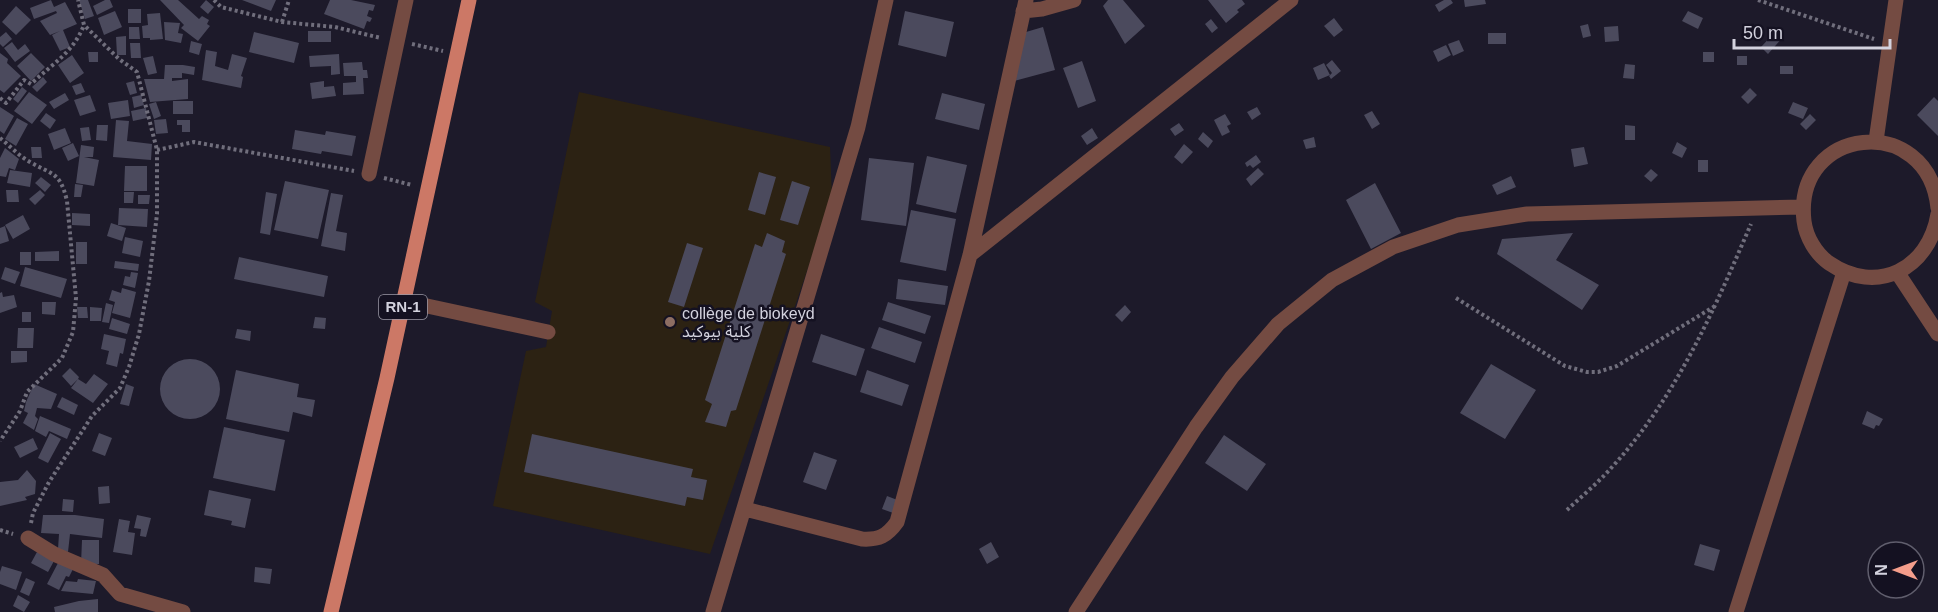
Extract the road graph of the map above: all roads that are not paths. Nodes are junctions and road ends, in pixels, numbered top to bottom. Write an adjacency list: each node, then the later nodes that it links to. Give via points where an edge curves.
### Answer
1 (406, 0): 9 (street)
2 (469, 0): 16 (main road, RN-1)
3 (886, 0): 19 (street, via 858,126)
4 (1074, 0): 7 (street, via 1042,9)
5 (1291, 0): 13 (street)
6 (1896, 0): 8 (street)
7 (1024, 5): 13 (street)
8 (1876, 141): 10 (street, via 1854,143 1834,151 1817,166 1806,185); 11 (street, via 1893,144 1921,164 1931,178)
9 (369, 174)
10 (1802, 207): 14 (street, via 1804,227 1813,246 1827,262); 24 (street, via 1527,214 1458,225 1392,247 1332,280 1278,324 1232,377)
11 (1938, 208)
12 (1938, 214): 15 (street, via 1926,248)
13 (970, 255): 19 (street, via 897,522 889,534 876,540 862,539)
14 (1844, 272): 15 (street, via 1861,277); 25 (street)
15 (1897, 272): 18 (street)
16 (404, 301): 17 (street); 22 (main road, RN-1)
17 (548, 332)
18 (1938, 334)
19 (744, 509): 23 (street)
20 (28, 538): 21 (street, via 103,575 120,594)
21 (183, 612)
22 (331, 612)
23 (713, 612)
24 (1076, 612)
25 (1736, 612)

